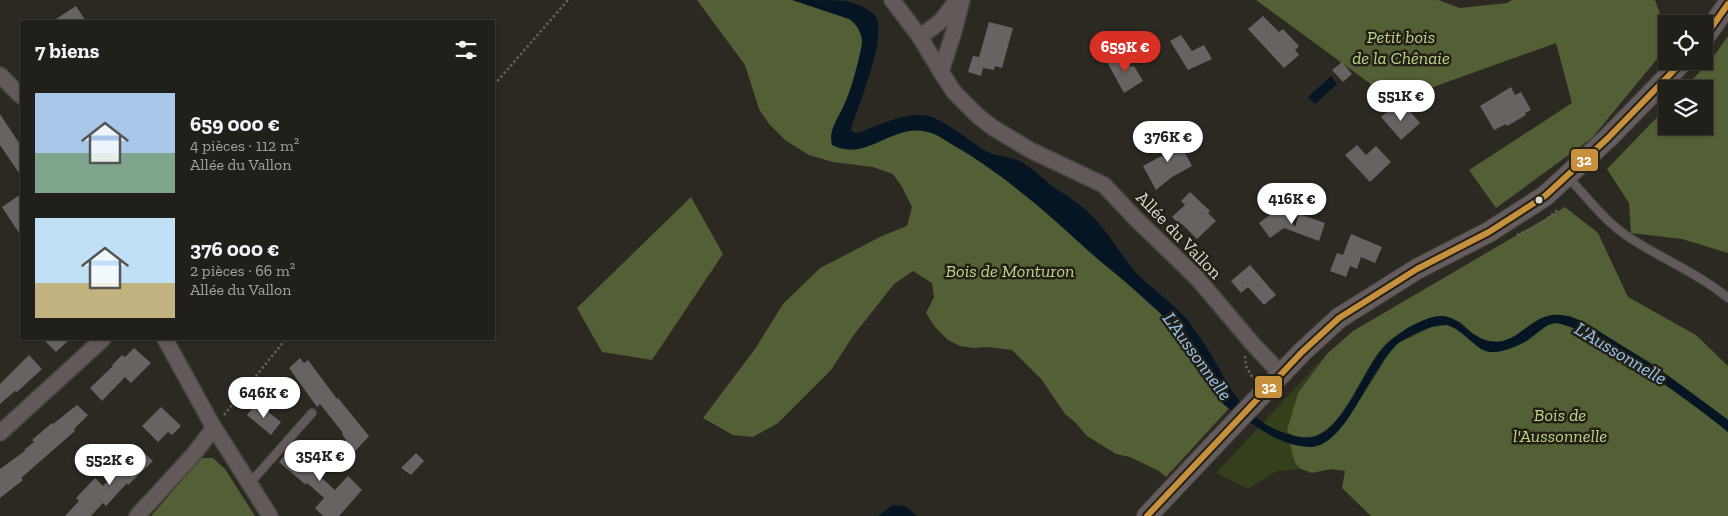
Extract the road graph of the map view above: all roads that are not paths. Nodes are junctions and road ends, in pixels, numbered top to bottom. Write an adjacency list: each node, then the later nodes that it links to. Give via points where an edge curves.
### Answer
1 (892, 0): 6 (street, Allée du Vallon)
2 (957, 0): 6 (street, via 941,21)
3 (962, 0): 8 (street)
4 (1728, 4): 5 (main road)
5 (1713, 25)
6 (920, 36): 8 (street, Allée du Vallon)
7 (1674, 70): 11 (main road)
8 (940, 72): 15 (street, Allée du Vallon, via 954,92 992,127 1030,150 1104,185 1197,278)
9 (0, 75): 10 (street)
10 (20, 95)
11 (1567, 176): 12 (lane, via 1611,224 1629,238 1714,286); 15 (main road, via 1517,215 1416,269 1339,318)
12 (1728, 298)
13 (102, 340): 18 (street)
14 (166, 340): 17 (street)
15 (1280, 374): 24 (main road, via 1258,391 1232,425)
16 (312, 413): 21 (lane)
17 (214, 427): 19 (street); 20 (street)
18 (0, 433)
19 (227, 447): 20 (street); 21 (street)
20 (193, 454): 22 (street)
21 (250, 484): 23 (street)
22 (137, 516)
23 (270, 516)
24 (1147, 516)

